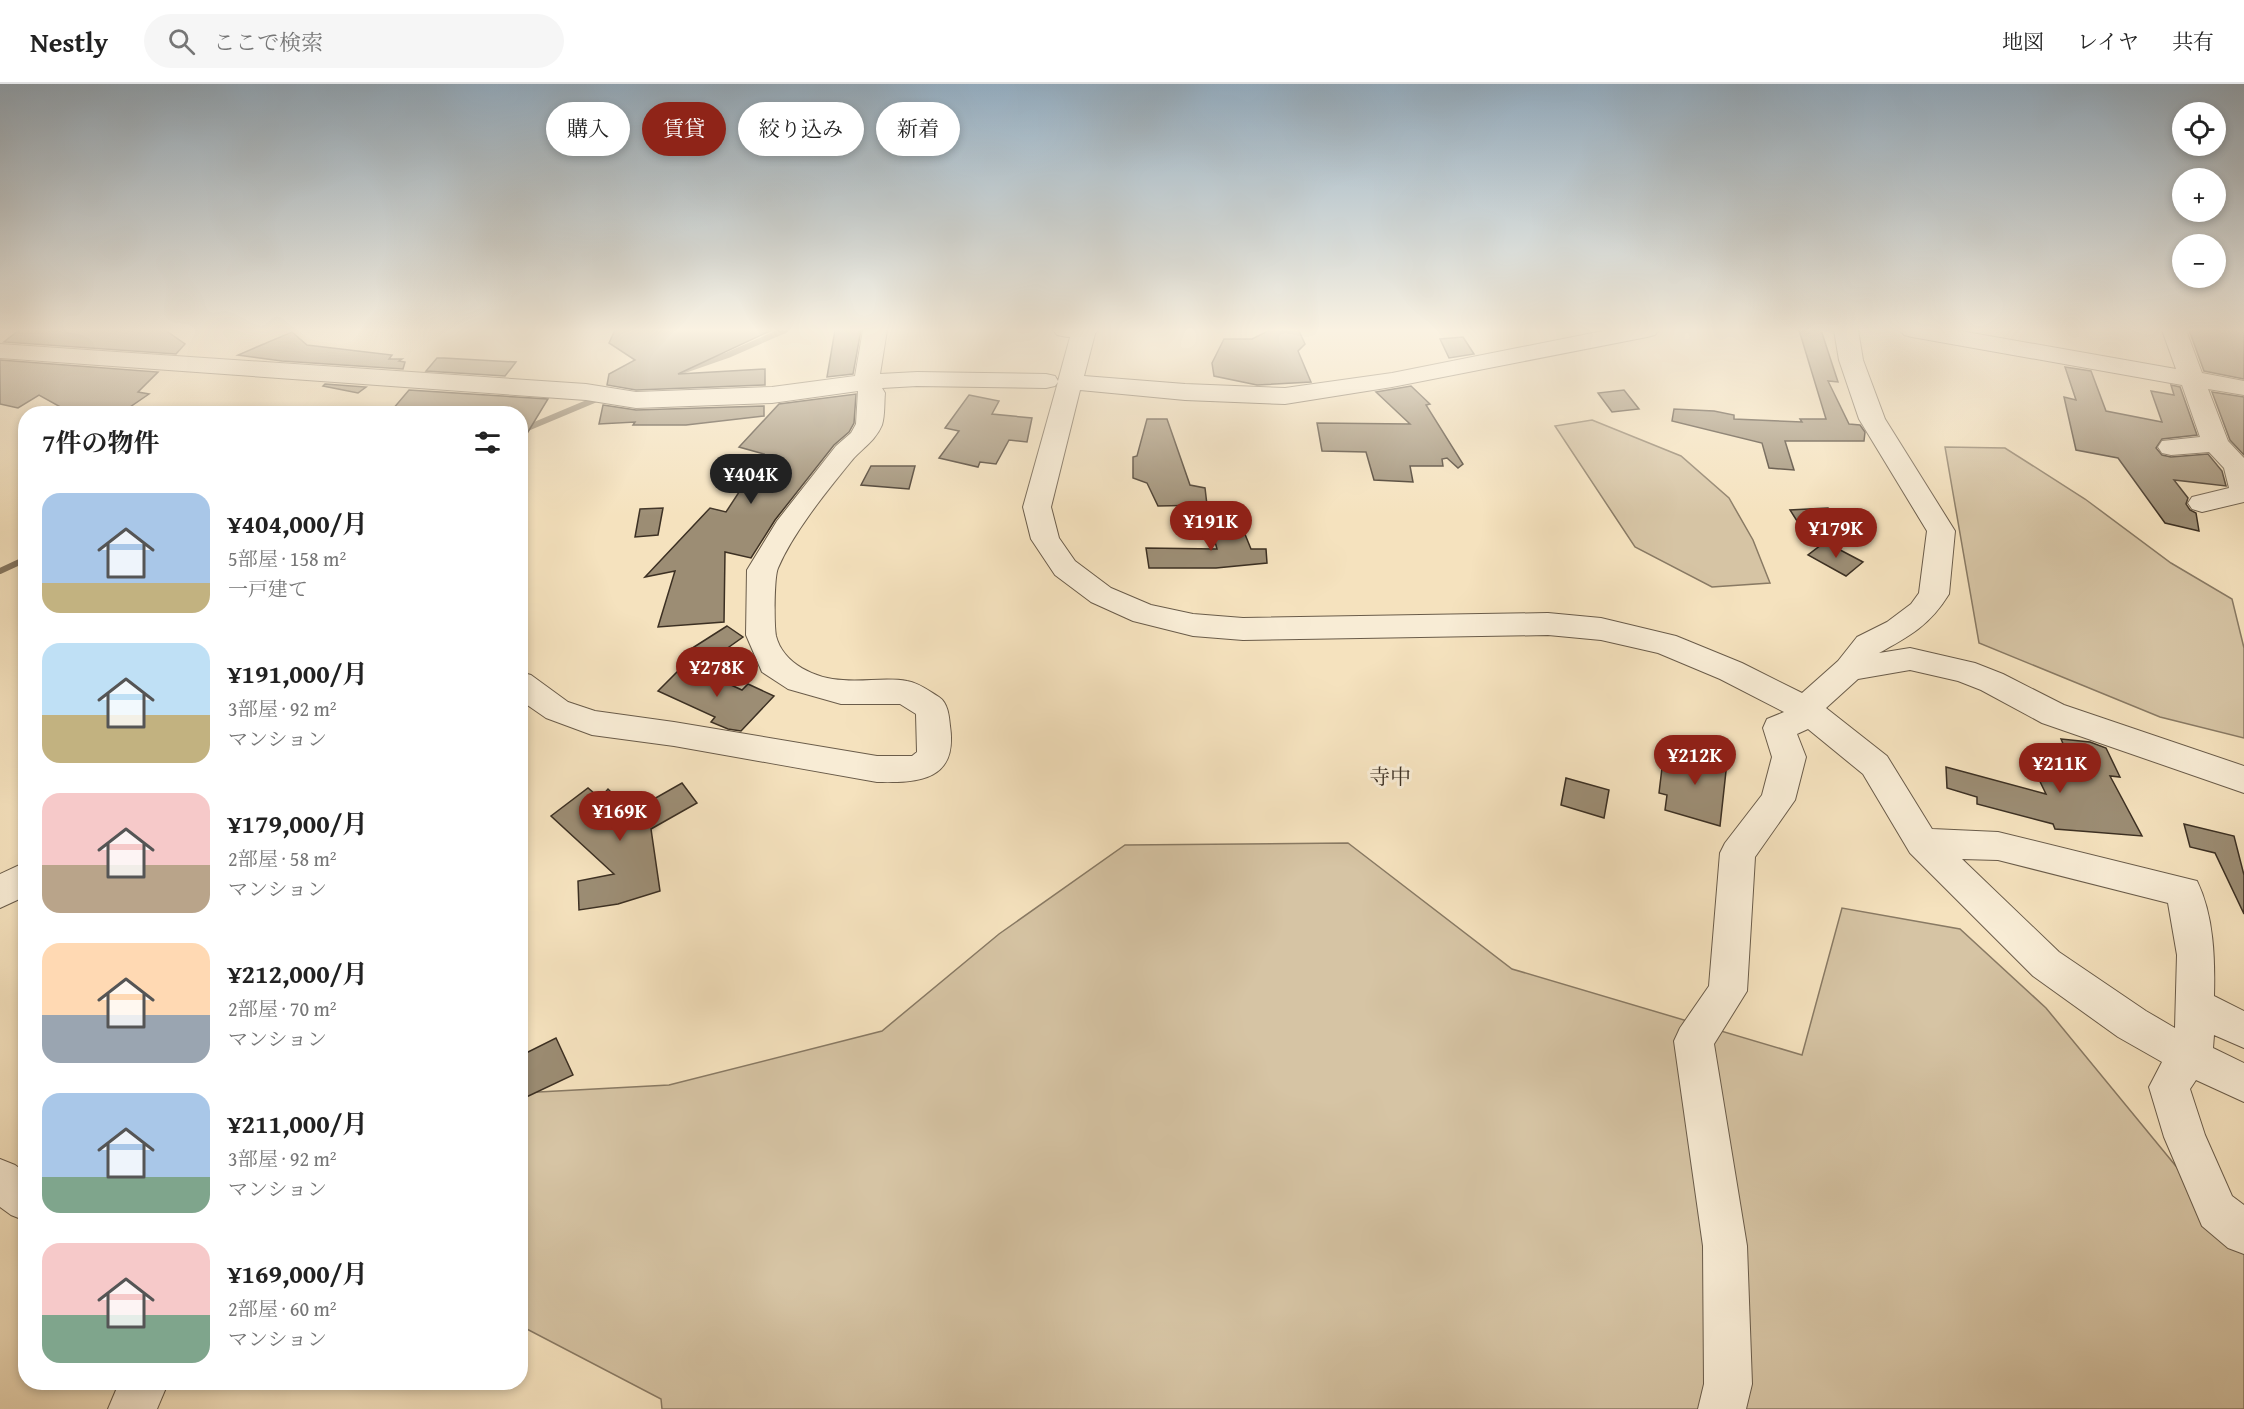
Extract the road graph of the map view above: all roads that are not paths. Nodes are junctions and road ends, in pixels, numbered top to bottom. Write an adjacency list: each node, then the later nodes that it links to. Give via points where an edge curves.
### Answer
1 (584, 392): 2 (street, via 636,400)
2 (795, 392)
3 (871, 392): 15 (street, via 869,424 861,438 845,452 788,527 762,570 761,635 773,664 799,681 841,692 906,692 919,699 930,708 936,753 932,761 909,771 878,769 624,729 557,710)
4 (1068, 392): 16 (street, via 1037,507 1046,539 1065,568 1101,596 1144,614 1193,625 1243,629 1548,624 1601,629 1665,644 1731,671)
5 (1183, 392): 6 (street, via 1285,396)
6 (1313, 392)
7 (1863, 392): 14 (street, via 1872,418 1941,531 1934,594 1922,611 1898,630 1868,645)
8 (2196, 392): 9 (street)
9 (2216, 444): 10 (street); 11 (street)
10 (2171, 447)
11 (2241, 466): 12 (street, via 2239,480)
12 (2244, 492): 13 (street)
13 (2202, 503)
14 (1849, 669): 16 (street); 17 (street, via 1910,659 1964,671 2053,714)
15 (528, 688)
16 (1805, 709): 18 (street, via 1875,765); 30 (street, via 1803,718 1779,728 1789,757 1778,800 1738,853 1728,991 1694,1041 1725,1246 1728,1384)
17 (2244, 780)
18 (1922, 843): 21 (street, via 1998,846 2184,892 2196,955); 23 (street, via 2046,964 2132,1024)
19 (18, 882): 20 (street)
20 (0, 893)
21 (2195, 1006): 22 (street); 23 (street, via 2194,1047)
22 (2244, 1030)
23 (2188, 1056): 24 (street); 27 (street, via 2169,1087 2185,1137 2217,1211)
24 (2244, 1083)
25 (0, 1180): 26 (street)
26 (18, 1194)
27 (2244, 1232)
28 (141, 1390): 29 (street)
29 (132, 1409)
30 (1722, 1409)

